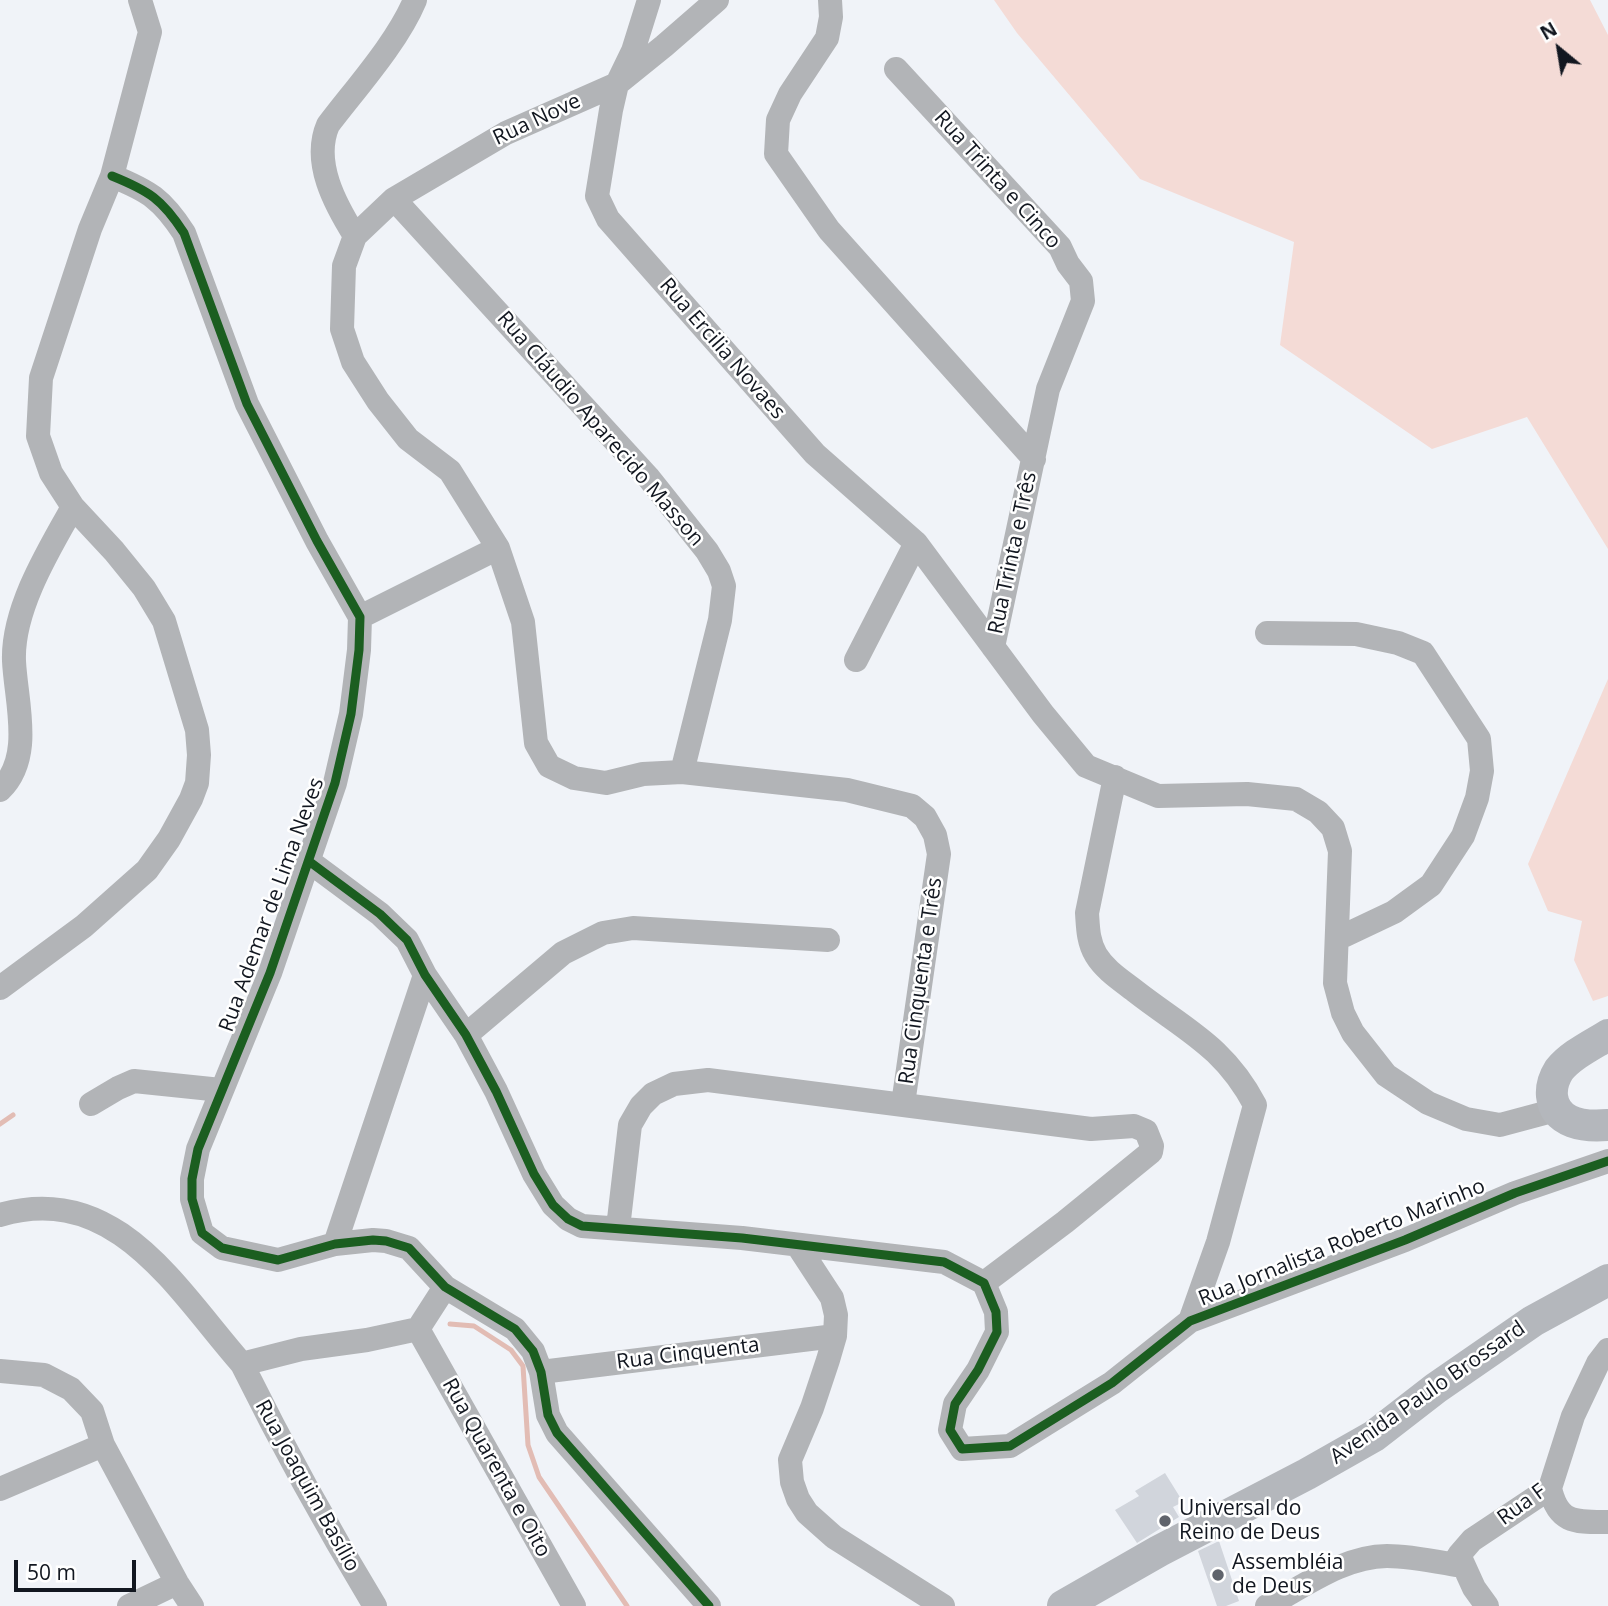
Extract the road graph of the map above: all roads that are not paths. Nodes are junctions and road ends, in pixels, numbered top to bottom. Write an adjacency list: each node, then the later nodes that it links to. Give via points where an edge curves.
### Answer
1 (141, 0): 8 (street, via 150,32)
2 (415, 0): 10 (street, via 323,137 327,177)
3 (649, 0): 7 (street, Rua Ercilia Novaes)
4 (717, 0): 7 (street, Rua Nove)
5 (830, 0): 11 (street, via 827,38 778,120 776,154 830,230)
6 (897, 69): 11 (street, Rua Trinta e Cinco, via 1060,247 1081,281 1083,300 1048,389)
7 (617, 84): 9 (street, Rua Nove, via 506,133); 13 (street, Rua Ercilia Novaes, via 597,196 608,219 815,454)
8 (112, 176): 12 (street, via 41,378 38,436 51,472); 15 (street, via 154,196 184,233 247,404)
9 (394, 199): 10 (street, Rua Nove); 19 (street, Rua Cláudio Aparecido Masson, via 648,477 719,571 724,586 720,620)
10 (355, 236): 14 (street, via 344,266 342,297 342,329 353,362 408,439 450,471)
11 (1034, 458): 17 (street, Rua Trinta e Três)
12 (73, 507): 21 (street, via 24,604 17,629 14,658 20,746 17,765); 26 (street, via 144,588 164,621 197,730 197,783 169,839 147,870 83,926)
13 (916, 542): 17 (street, Rua Ercilia Novaes); 18 (street)
14 (498, 548): 15 (street); 19 (street, via 523,622 536,743 549,766 574,778 606,783 643,774)
15 (360, 617): 22 (street, Rua Ademar de Lima Neves, via 351,714)
16 (1267, 632): 23 (street, via 1356,634 1423,653 1479,739 1482,771 1477,798 1463,836 1432,885 1394,912)
17 (993, 647): 20 (street, Rua Ercilia Novaes, via 1086,766)
18 (856, 660)
19 (682, 772): 31 (street, Rua Cinquenta e Três, via 846,790 912,806 925,817 939,854)
20 (1115, 777): 23 (street, Rua Ercilia Novaes, via 1158,796 1247,794 1296,799 1318,812 1333,828 1340,850); 42 (street, via 1087,913 1094,952 1104,967 1218,1053 1242,1080 1255,1105)
21 (0, 790)
22 (310, 862): 25 (street, via 398,931); 29 (street, Rua Ademar de Lima Neves)
23 (1338, 939): 32 (street, Rua Ercilia Novaes, via 1335,983 1343,1013 1387,1075 1428,1103 1466,1119 1500,1125)
24 (828, 940): 27 (street, via 633,928 603,933 563,954)
25 (425, 975): 27 (street); 37 (street)
26 (0, 988)
27 (466, 1035): 36 (street, via 553,1205 582,1226)
28 (1608, 1035): 32 (main road, via 1560,1070 1552,1086)
29 (221, 1090): 30 (street, via 134,1082); 37 (street, Rua Ademar de Lima Neves, via 204,1130 192,1179 192,1199 202,1233 222,1248 278,1260)
30 (91, 1104)
31 (904, 1104): 36 (street, Rua Cinquenta e Três, via 708,1080 674,1084 640,1106 630,1125); 40 (street, via 1091,1129 1134,1126 1150,1138 1151,1152)
32 (1556, 1110): 33 (main road, via 1578,1124)
33 (1608, 1125)
34 (1608, 1161): 42 (street, Rua Jornalista Roberto Marinho)
35 (0, 1215): 46 (street, Rua Joaquim Basílio, via 39,1206 63,1208 120,1231 164,1272)
36 (618, 1228): 38 (street)
37 (335, 1244): 41 (street, Rua Ademar de Lima Neves, via 373,1240 410,1248)
38 (797, 1246): 40 (street, via 944,1262); 44 (street, via 832,1298)
39 (1608, 1280): 61 (main road, Avenida Paulo Brossard, via 1533,1321 1374,1436)
40 (984, 1283): 42 (street, Rua Jornalista Roberto Marinho, via 996,1312 997,1332 955,1404 950,1430 962,1449 1010,1446 1112,1383)
41 (445, 1287): 43 (street); 48 (street, Rua Ademar de Lima Neves, via 514,1329 533,1351)
42 (1191, 1321)
43 (418, 1329): 46 (street); 58 (street, Rua Quarenta e Oito)
44 (835, 1336): 48 (street, Rua Cinquenta); 60 (street, via 790,1460 798,1499 834,1537)
45 (1608, 1350): 50 (street, Rua F, via 1573,1416)
46 (242, 1364): 57 (street, Rua Joaquim Basílio, via 330,1532)
47 (0, 1371): 49 (street, via 44,1375 71,1389 92,1411)
48 (541, 1372): 59 (street, Rua Ademar de Lima Neves, via 548,1415 557,1433)
49 (103, 1445): 51 (street); 54 (street)
50 (1550, 1488): 52 (street, via 1554,1505 1563,1516 1577,1522); 53 (street, Rua F, via 1472,1540 1459,1555)
51 (0, 1489)
52 (1608, 1522)
53 (1462, 1566): 62 (street, via 1387,1556 1366,1558); 63 (street)
54 (177, 1583): 55 (street); 56 (street)
55 (129, 1606)
56 (192, 1606)
57 (375, 1606)
58 (574, 1606)
59 (709, 1606)
60 (943, 1606)
61 (1063, 1606)
62 (1267, 1606)
63 (1487, 1606)

